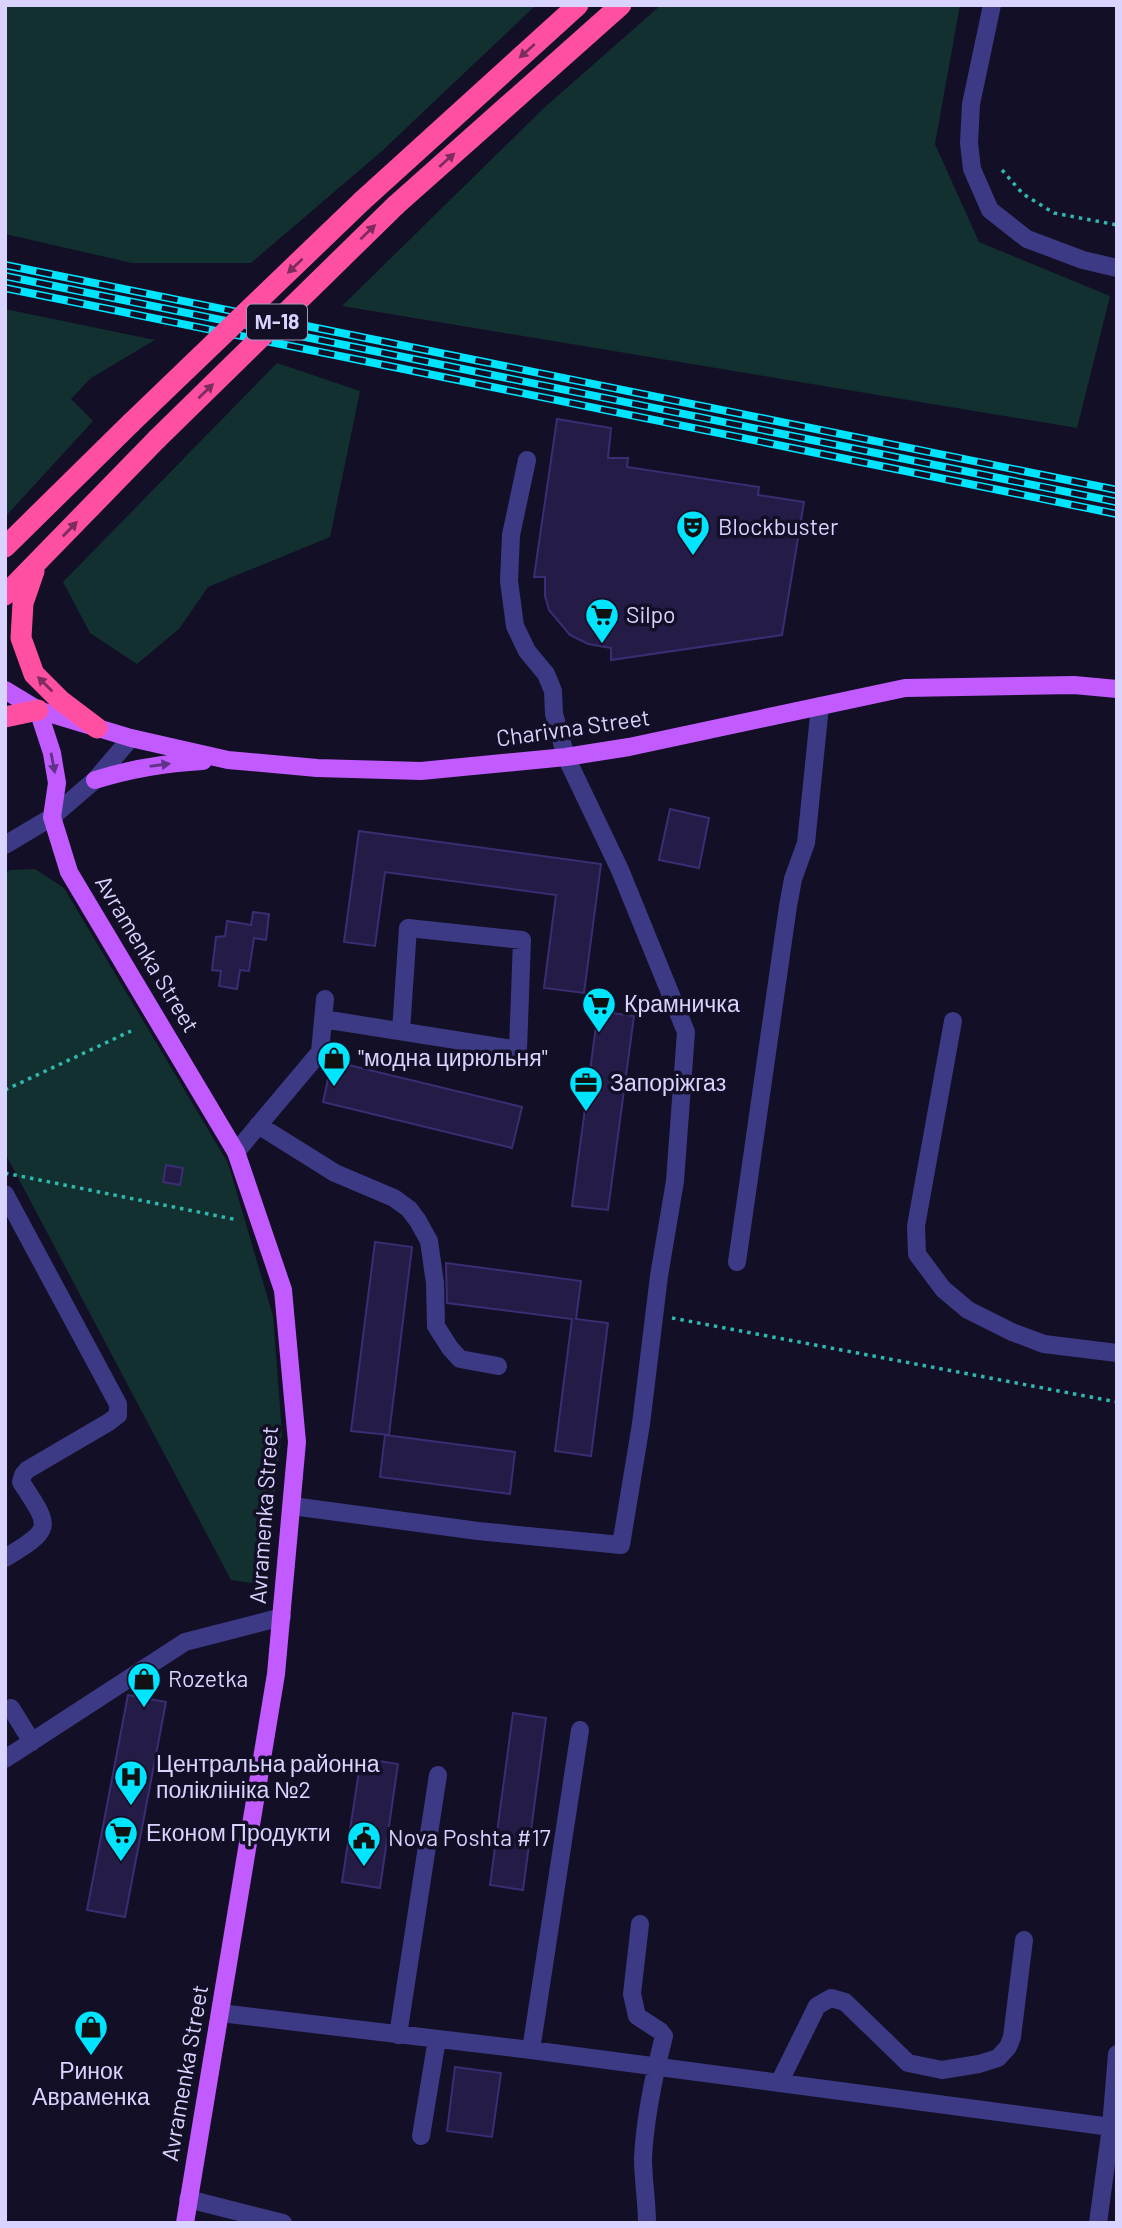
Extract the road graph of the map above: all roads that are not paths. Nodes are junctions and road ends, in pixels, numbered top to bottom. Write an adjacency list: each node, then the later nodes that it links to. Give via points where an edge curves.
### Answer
1 (578, 5): 6 (highway, М-18, one-way to 6, bridge, via 362,201)
2 (621, 5): 7 (highway, М-18, one-way to 2, bridge, via 396,205)
3 (992, 5): 4 (street, via 971,104 969,143 972,169 990,210 1027,239)
4 (1117, 268)
5 (527, 460): 16 (street, via 511,535 511,604 521,639 553,691)
6 (5, 547)
7 (36, 564): 8 (highway, М-18); 14 (highway, one-way to 7, via 34,674 21,638 23,603)
8 (5, 595)
9 (1117, 689): 11 (main road, Charivna Street, via 1074,685 905,688)
10 (5, 690): 12 (main road, Charivna Street)
11 (820, 706): 16 (main road, Charivna Street); 28 (street, via 806,843 788,906)
12 (38, 710): 13 (highway); 14 (main road, Charivna Street); 19 (main road, one-way to 19, via 57,783)
13 (5, 717)
14 (97, 728): 15 (main road, Charivna Street)
15 (131, 738): 17 (main road, Charivna Street); 18 (street)
16 (566, 757): 17 (main road, Charivna Street, via 421,771); 31 (street, via 620,870 686,1032 675,1181 621,1545)
17 (228, 760): 18 (main road, one-way to 17, via 163,764)
18 (95, 780): 19 (street)
19 (52, 817): 20 (street); 26 (main road, Avramenka Street, via 69,872)
20 (5, 845)
21 (325, 999): 22 (street)
22 (323, 1019): 24 (street); 25 (street, via 320,1052)
23 (953, 1021): 29 (street, via 916,1226 917,1254 943,1289 968,1310 1012,1332 1044,1344)
24 (401, 1031): 24 (street, via 518,1050 522,940 408,928)
25 (258, 1125): 26 (street); 30 (street, via 335,1173 409,1209 429,1241 436,1326 460,1359)
26 (236, 1152): 31 (main road, Avramenka Street, via 283,1290 298,1443)
27 (5, 1194): 32 (street, via 118,1404 118,1415 109,1422 23,1475 21,1482 42,1515 43,1529 35,1540)
28 (737, 1262)
29 (1117, 1353)
30 (498, 1366)
31 (292, 1506): 33 (main road, Avramenka Street)
32 (5, 1558)
33 (282, 1617): 36 (street, via 185,1642); 41 (main road, Avramenka Street)
34 (11, 1708): 36 (street)
35 (580, 1730): 44 (street)
36 (32, 1742): 37 (street)
37 (5, 1759)
38 (438, 1775): 42 (street)
39 (640, 1923): 46 (street, via 632,1994 637,2016 664,2036)
40 (1024, 1940): 47 (street, via 1012,2037 998,2058 942,2070 908,2063 845,2002 831,1998 817,2006)
41 (220, 2013): 42 (street); 50 (main road, Avramenka Street)
42 (398, 2035): 43 (street)
43 (437, 2039): 44 (street); 49 (street)
44 (531, 2050): 46 (street)
45 (1116, 2063): 48 (street)
46 (655, 2067): 47 (street); 53 (street, via 643,2157)
47 (779, 2083): 48 (street)
48 (1111, 2127): 54 (street)
49 (422, 2136)
50 (188, 2199): 51 (main road, Avramenka Street); 52 (street)
51 (185, 2223)
52 (283, 2223)
53 (647, 2223)
54 (1098, 2223)

